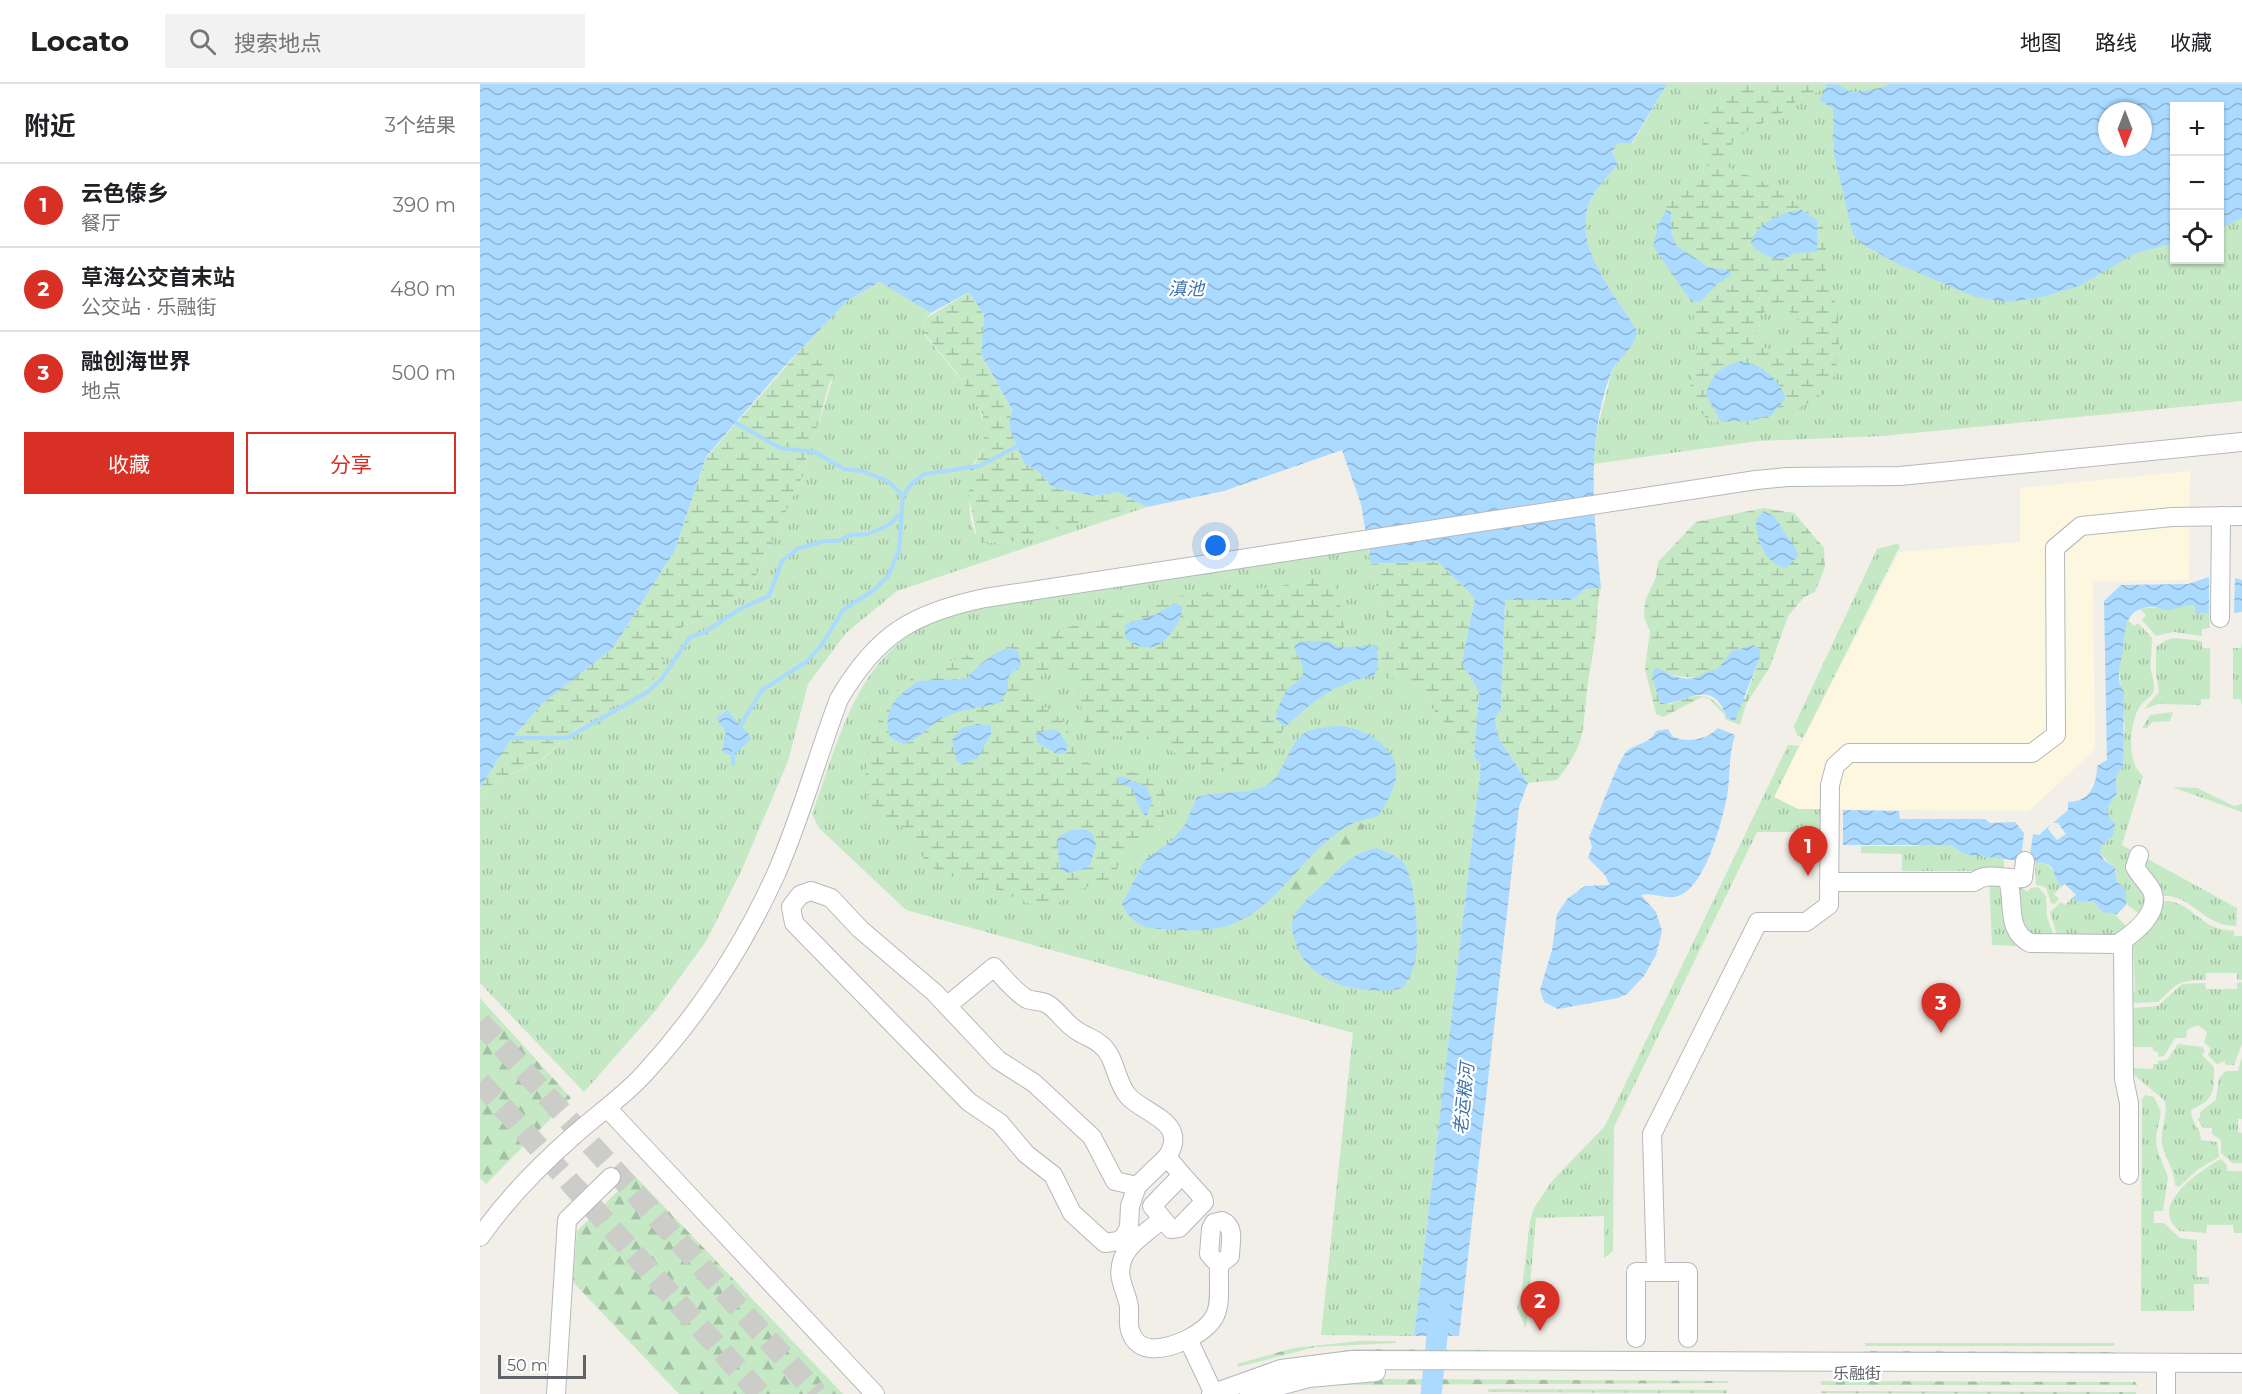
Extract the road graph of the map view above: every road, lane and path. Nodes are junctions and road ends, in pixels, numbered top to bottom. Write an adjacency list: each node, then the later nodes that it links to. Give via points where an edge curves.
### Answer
1 (2242, 442): 11 (street, via 1900,476 1756,480 942,607 881,643 854,673 839,699 789,842 752,924 707,996 643,1076)
2 (2220, 516): 3 (street); 4 (street); 8 (street, via 2082,526 2055,548 2056,735 2032,753 1850,753 1835,766)
3 (2242, 516)
4 (2220, 618)
5 (2139, 855): 9 (street, via 2135,867 2151,888 2153,906 2150,915)
6 (2025, 861): 7 (street, via 2023,878)
7 (2008, 880): 8 (street, via 1982,876 1974,882); 9 (street, via 2012,918 2022,938 2030,943 2118,944)
8 (1829, 882): 20 (street, via 1829,905 1806,922 1758,922 1652,1134)
9 (2123, 940): 14 (street)
10 (946, 1006): 12 (street, via 994,967 1027,999 1052,1006 1074,1029 1101,1044 1127,1095 1155,1113 1169,1128 1172,1142); 16 (street, via 998,1060 1034,1083 1092,1137 1115,1181); 16 (street, via 831,898 812,891 804,892 794,901 790,913 794,923 969,1102 1000,1123 1026,1154 1053,1175 1072,1214 1100,1242 1118,1241 1126,1232)
11 (608, 1109): 18 (street, via 573,1135 511,1197); 29 (street)
12 (1167, 1157): 13 (street); 16 (street)
13 (1182, 1175): 17 (street, via 1154,1203 1154,1210); 17 (street, via 1204,1202 1179,1228 1171,1229)
14 (2129, 1175)
15 (611, 1177): 28 (street, via 567,1220)
16 (1137, 1186)
17 (1162, 1219): 23 (street, via 1123,1258 1119,1281 1129,1305 1130,1330 1138,1342 1152,1349 1168,1348)
18 (480, 1237)
19 (1219, 1265): 23 (street, via 1218,1311 1214,1321)
20 (1656, 1272): 21 (street, via 1636,1272); 22 (street, via 1688,1272)
21 (1636, 1338)
22 (1688, 1338)
23 (1188, 1339): 30 (street)
24 (2242, 1363): 26 (street, 乐融街)
25 (1401, 1366): 26 (street, 乐融街); 30 (street, via 1352,1360 1304,1365 1258,1376); 31 (street, via 1331,1374)
26 (2166, 1369): 27 (street, 乐融街); 32 (street)
27 (2242, 1374)
28 (556, 1394)
29 (875, 1394)
30 (1213, 1394)
31 (1249, 1394)
32 (2166, 1394)

